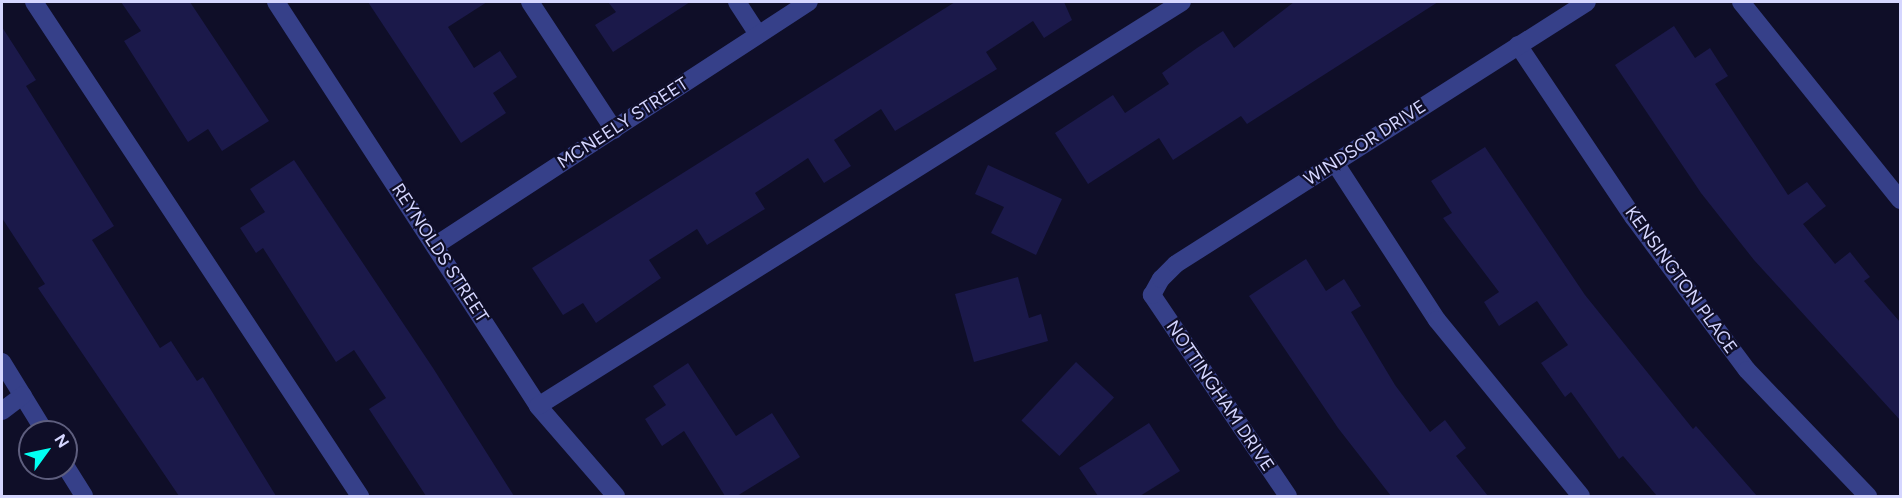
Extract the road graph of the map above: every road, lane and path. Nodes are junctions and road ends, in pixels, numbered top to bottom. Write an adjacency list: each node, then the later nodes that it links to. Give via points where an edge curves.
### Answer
1 (34, 2): 23 (street)
2 (276, 2): 14 (street, REYNOLDS STREET)
3 (530, 2): 11 (street)
4 (737, 2): 9 (street)
5 (809, 2): 9 (street, MCNEELY STREET)
6 (1182, 2): 18 (street)
7 (1587, 2): 10 (street, WINDSOR DRIVE)
8 (1741, 2): 13 (street)
9 (758, 34): 11 (street, MCNEELY STREET)
10 (1518, 45): 12 (street, WINDSOR DRIVE); 27 (street, KENSINGTON PLACE, via 1634,218 1748,370)
11 (614, 129): 14 (street, MCNEELY STREET)
12 (1335, 163): 15 (street, WINDSOR DRIVE, via 1176,264); 26 (street, via 1437,320)
13 (1900, 200)
14 (436, 245): 18 (street, REYNOLDS STREET)
15 (1152, 295): 25 (street, NOTTINGHAM DRIVE)
16 (2, 362): 17 (street)
17 (23, 395): 19 (street); 20 (street)
18 (538, 406): 24 (street, REYNOLDS STREET)
19 (2, 411)
20 (38, 420)
21 (74, 480): 22 (street)
22 (84, 496)
23 (360, 496)
24 (616, 496)
25 (1288, 496)
26 (1581, 496)
27 (1868, 496)

